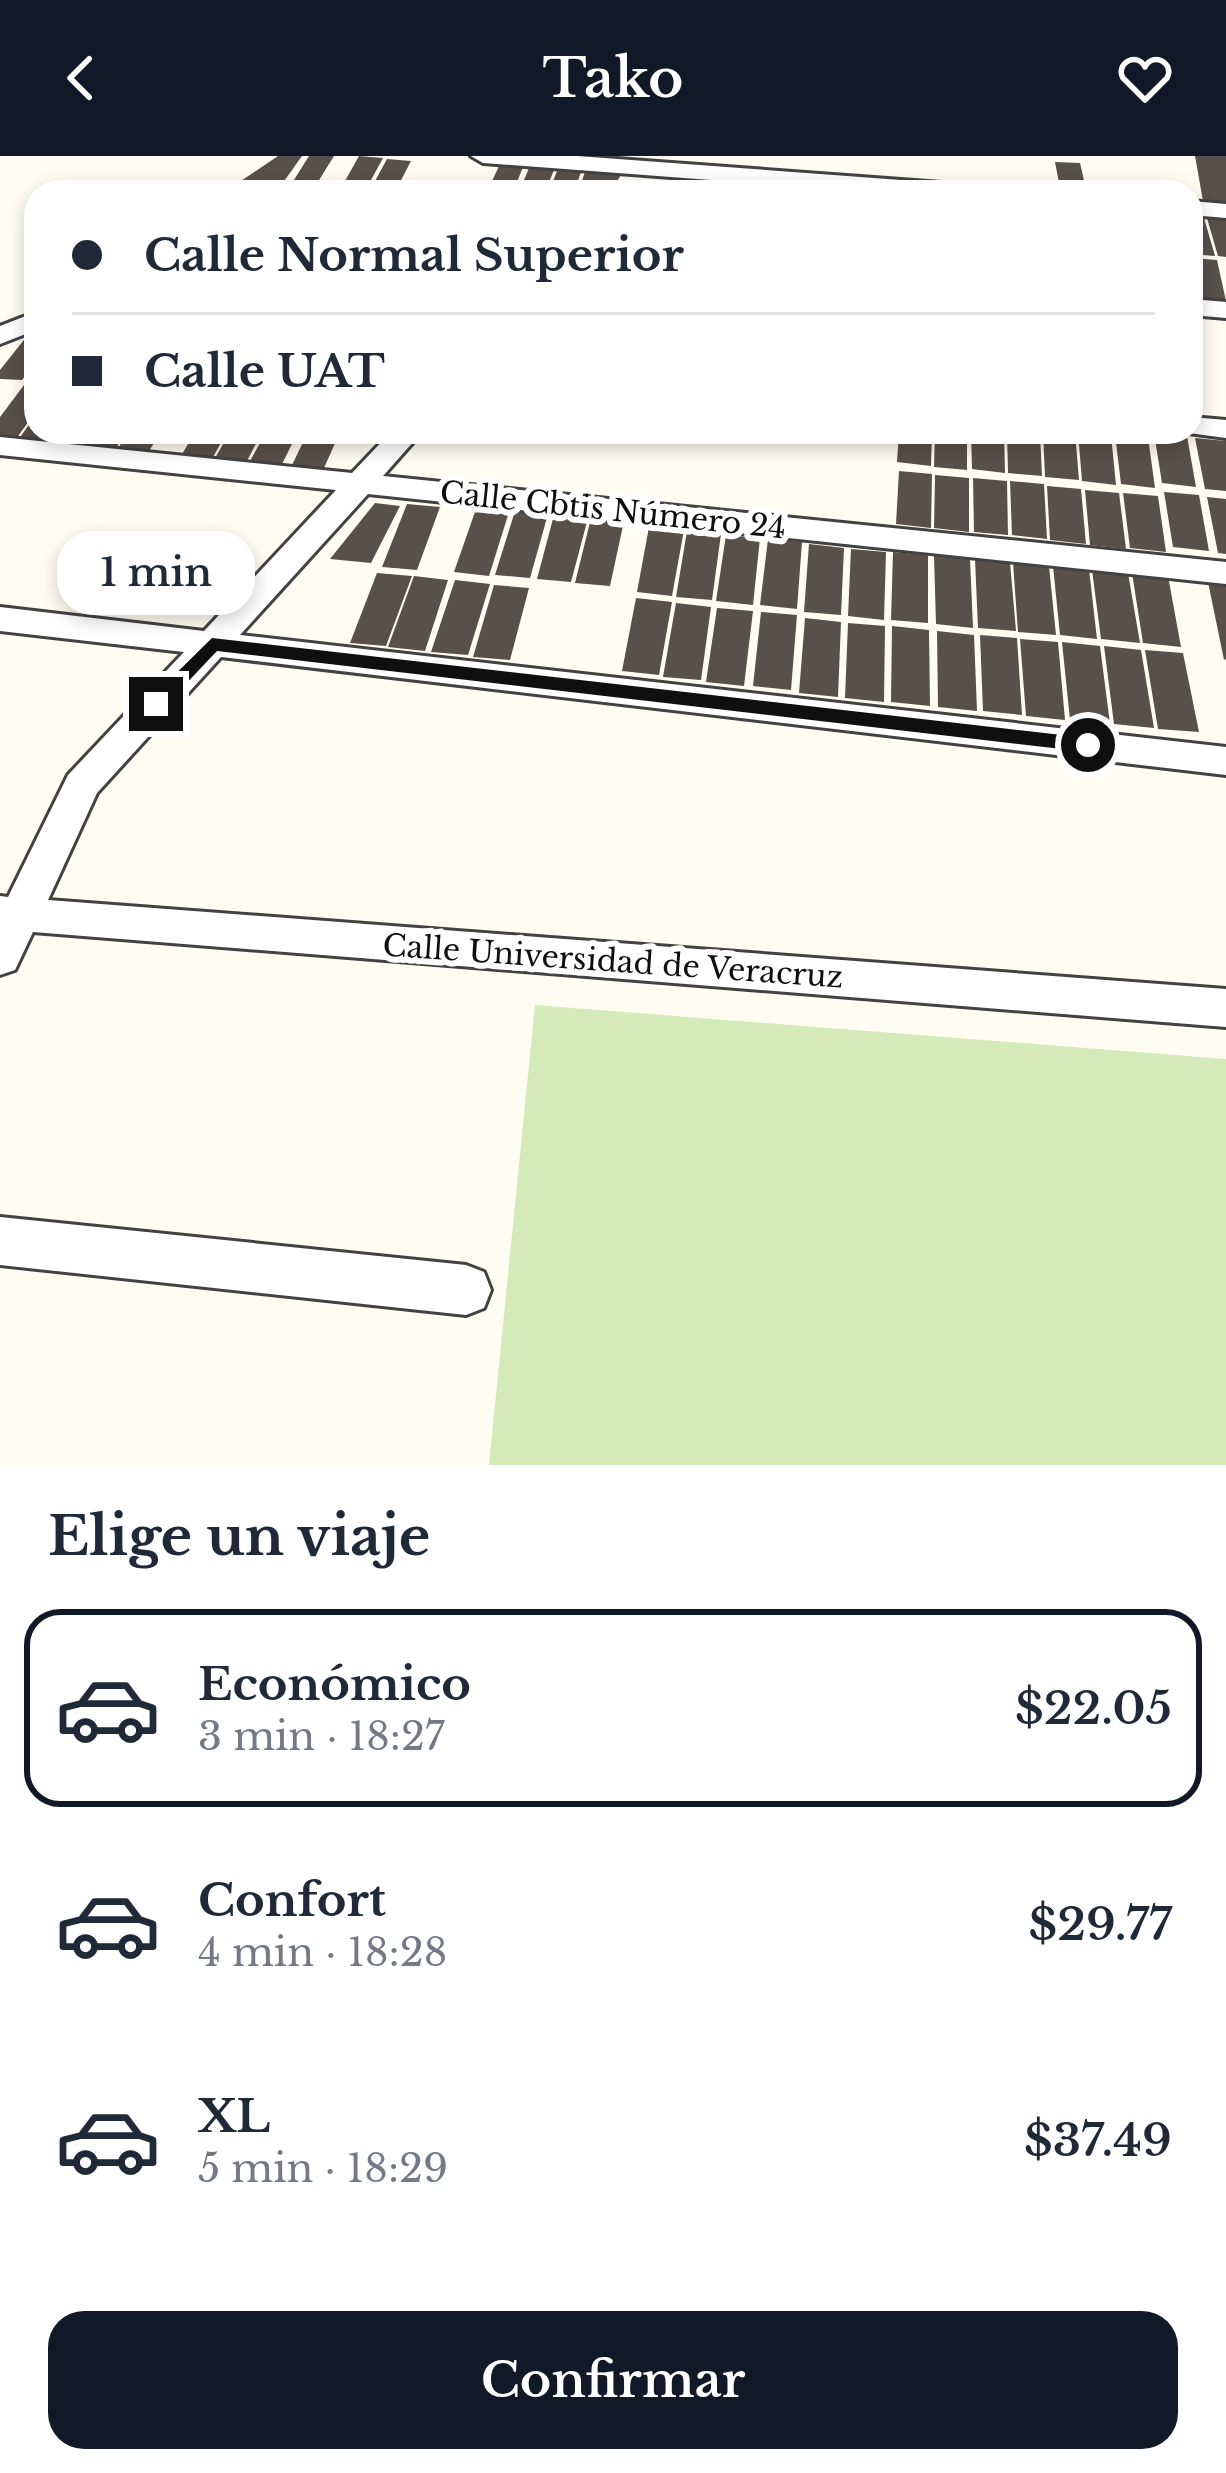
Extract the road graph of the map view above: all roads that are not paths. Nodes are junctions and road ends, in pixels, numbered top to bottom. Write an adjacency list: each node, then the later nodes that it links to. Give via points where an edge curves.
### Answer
1 (483, 156): 2 (street)
2 (658, 162): 3 (street)
3 (845, 180)
4 (396, 444): 6 (street)
5 (0, 446): 6 (street, Calle Cbtis Número 24)
6 (360, 484): 7 (street, Calle Cbtis Número 24); 9 (street)
7 (1226, 572)
8 (0, 620): 9 (street)
9 (212, 644): 10 (street); 11 (street, via 82,785)
10 (1226, 761)
11 (9, 914): 12 (street); 13 (street, Calle Universidad de Veracruz)
12 (0, 957)
13 (1226, 1008)
14 (0, 1241): 15 (street)
15 (466, 1289)

